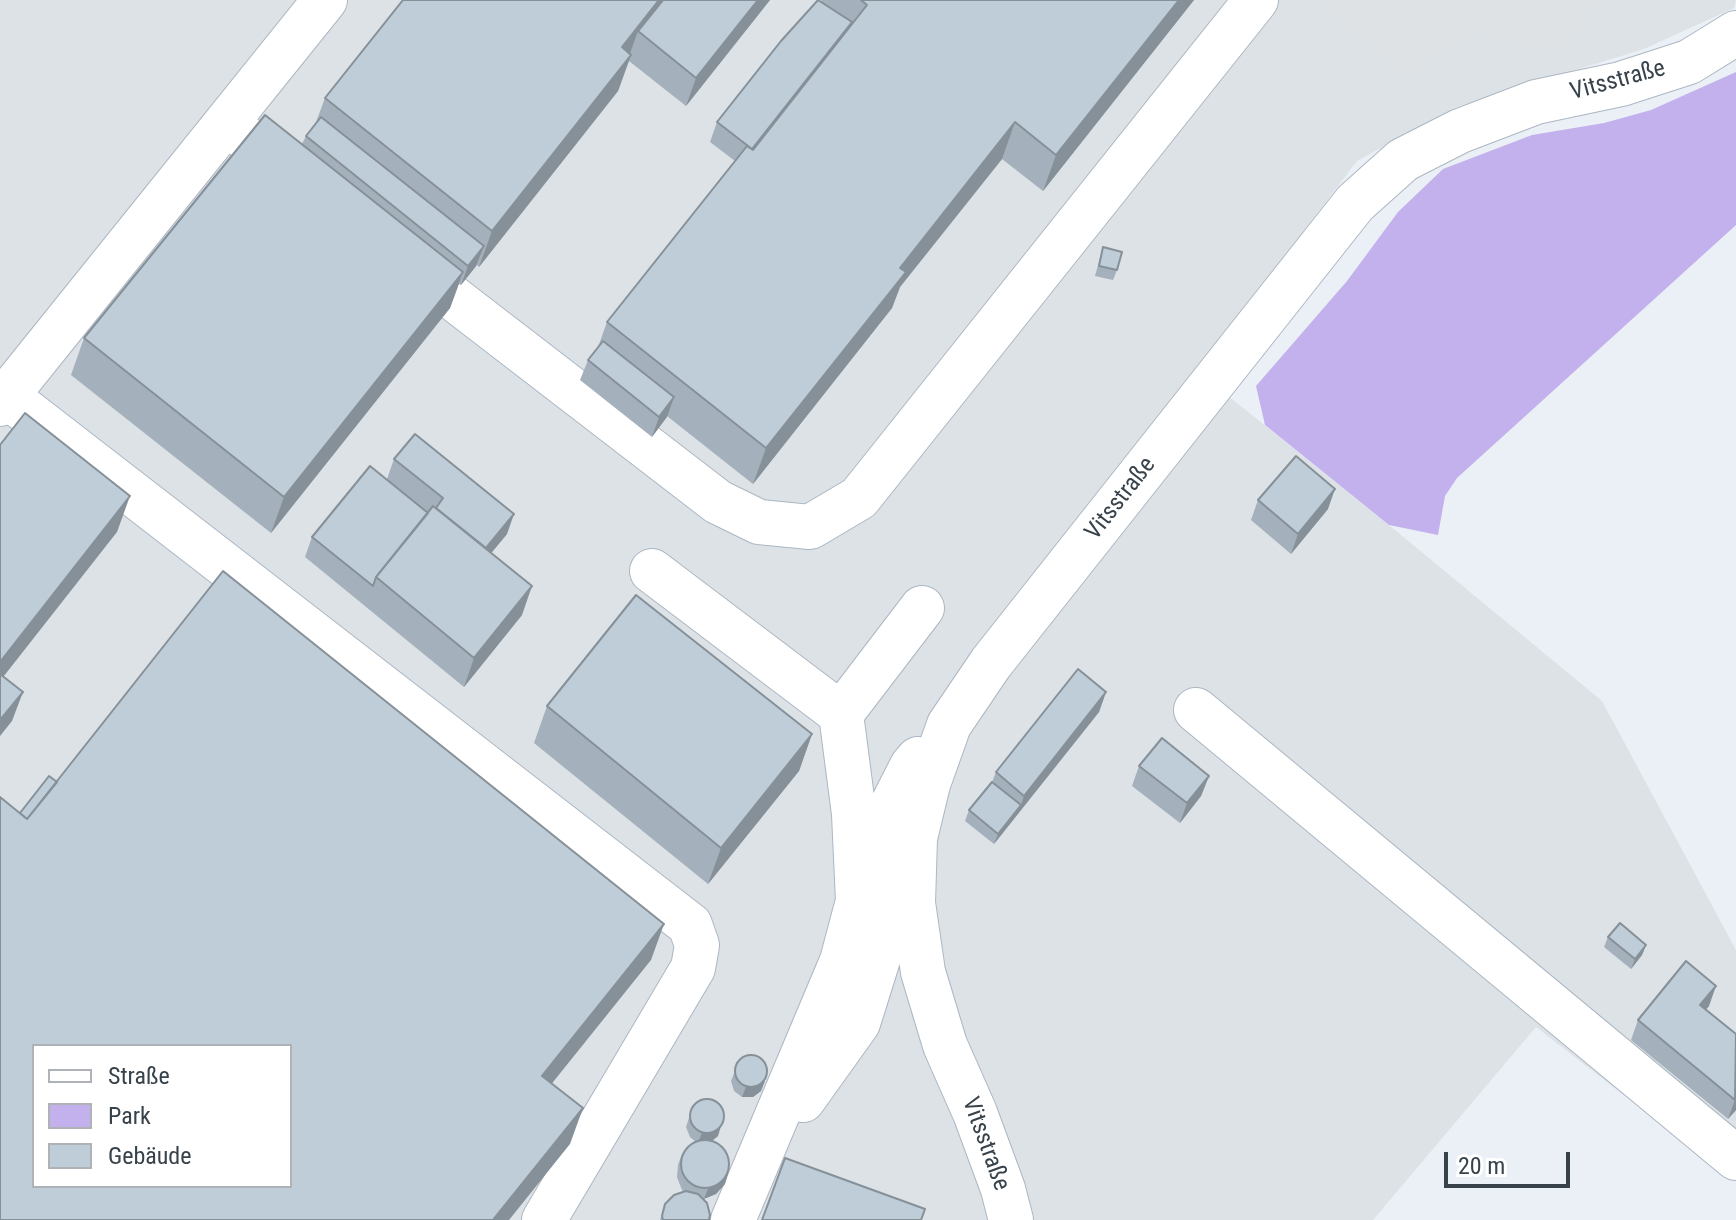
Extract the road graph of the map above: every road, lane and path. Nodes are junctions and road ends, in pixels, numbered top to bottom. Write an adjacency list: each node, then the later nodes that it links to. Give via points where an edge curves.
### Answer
1 (325, 0): 4 (street)
2 (1256, 0): 6 (street, via 859,498 810,527 759,522 718,502)
3 (1736, 33): 12 (street, Vitsstraße, via 1689,62 1621,84 1536,102 1403,160 1355,203 991,663)
4 (226, 123): 5 (street); 7 (street)
5 (327, 201)
6 (377, 240)
7 (2, 397): 16 (street, via 690,925 697,945 693,968)
8 (652, 571): 11 (street)
9 (922, 608): 11 (street)
10 (1196, 710): 13 (street)
11 (841, 714): 14 (street, via 858,901 842,961)
12 (949, 725): 14 (street, via 912,766 885,819 884,940 858,1023); 18 (street, Vitsstraße, via 915,838 913,903 923,972 945,1045 975,1113)
13 (1736, 1158)
14 (760, 1160): 15 (street); 17 (street)
15 (802, 1177)
16 (544, 1220)
17 (733, 1220)
18 (1011, 1220)

